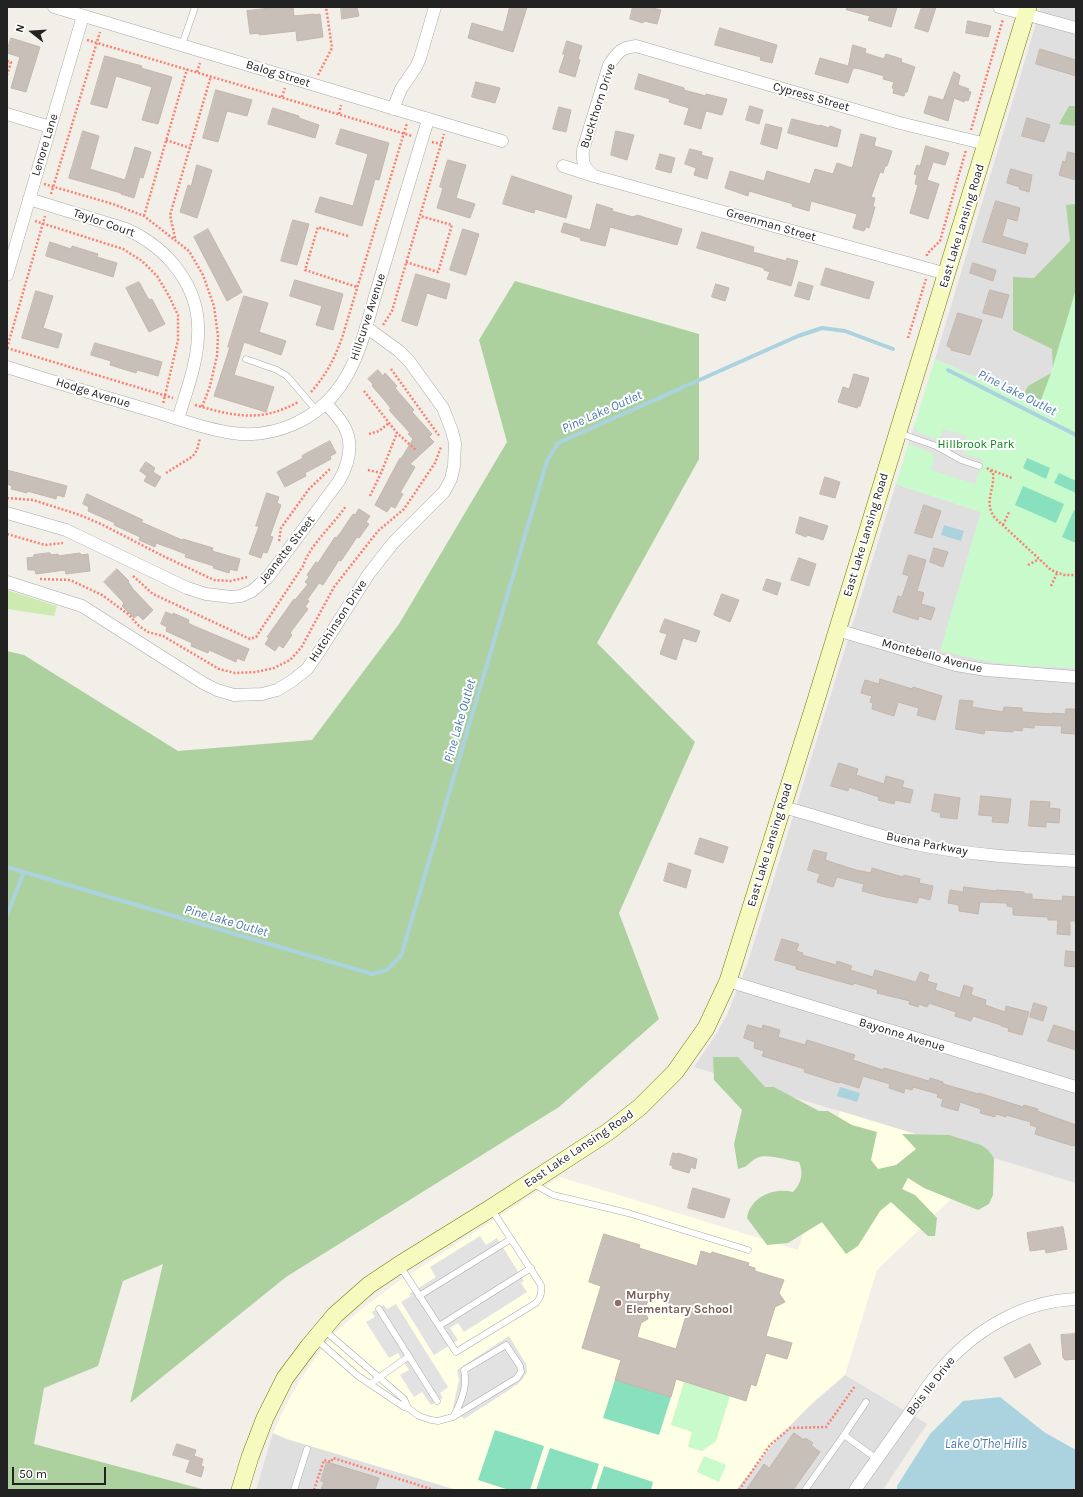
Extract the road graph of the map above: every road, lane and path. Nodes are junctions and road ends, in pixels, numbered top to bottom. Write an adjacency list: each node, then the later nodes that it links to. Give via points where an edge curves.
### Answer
1 (54, 7): 7 (street, Balog Street)
2 (195, 7): 11 (lane)
3 (326, 7): 17 (path, via 332,48)
4 (435, 7): 18 (street, via 420,58 401,89)
5 (1002, 8): 6 (street); 27 (path)
6 (1027, 11): 8 (street); 30 (street, East Lake Lansing Road)
7 (89, 18): 9 (street, Lenore Lane); 10 (path, via 100,32); 11 (street, Balog Street)
8 (1076, 28)
9 (77, 37): 10 (path); 23 (street, Lenore Lane)
10 (97, 42): 14 (path); 35 (path)
11 (182, 45): 17 (street, Balog Street)
12 (636, 46): 27 (street, Cypress Street, via 900,123); 33 (street, Buckthorn Drive, via 625,48 616,54 609,65 582,150 582,160 586,169)
13 (7, 61): 15 (path, via 11,62)
14 (187, 69): 16 (path); 26 (path)
15 (7, 75)
16 (211, 76): 24 (path); 31 (path)
17 (313, 85): 18 (street, Balog Street)
18 (393, 109): 20 (street, Balog Street)
19 (7, 114): 23 (street)
20 (410, 114): 21 (street, Balog Street); 24 (path)
21 (428, 120): 22 (street, Balog Street); 25 (street, Hillcurve Avenue)
22 (447, 125): 28 (street, Balog Street); 29 (path)
23 (50, 127): 34 (street, Lenore Lane)
24 (404, 134): 25 (path); 46 (path)
25 (422, 139): 29 (path); 47 (street, Hillcurve Avenue)
26 (166, 140): 31 (path); 36 (path)
27 (968, 140): 30 (street, Cypress Street); 43 (path, via 940,241 927,254)
28 (502, 141)
29 (441, 144): 37 (path)
30 (986, 144): 45 (street, East Lake Lansing Road)
31 (190, 148): 41 (path, via 170,215)
32 (563, 166): 33 (street, Greenman Street)
33 (594, 176): 43 (street, Greenman Street)
34 (29, 199): 35 (street, Taylor Court); 38 (street, Lenore Lane)
35 (48, 205): 39 (path); 56 (street, Taylor Court, via 126,229 140,236 170,259 183,277 192,293 197,312 198,336 193,371)
36 (144, 216)
37 (420, 216): 42 (path); 42 (path, via 452,225 438,272)
38 (24, 218): 39 (path); 44 (street, Lenore Lane)
39 (42, 224): 50 (path); 54 (path, via 123,250 142,261 157,276 178,315 178,340)
40 (348, 236): 46 (path, via 318,227 305,270)
41 (175, 238)
42 (406, 262): 48 (path, via 392,311)
43 (926, 268): 45 (street, Greenman Street); 49 (path, via 926,280)
44 (7, 274)
45 (947, 274): 63 (street, East Lake Lansing Road)
46 (357, 287): 55 (path, via 334,360 323,379)
47 (366, 327): 48 (street, Hutchinson Drive); 57 (street, Hillcurve Avenue, via 352,366)
48 (377, 334): 85 (street, Hutchinson Drive, via 410,361 443,408 455,443 451,479 444,492 393,543 368,575 307,670 292,681 277,690 262,694 234,695 217,690 82,606)
49 (908, 338)
50 (7, 348): 54 (path)
51 (246, 359): 55 (lane, via 287,376)
52 (7, 367): 59 (street, Hodge Avenue)
53 (364, 391): 61 (path)
54 (166, 396): 56 (path); 59 (path)
55 (306, 397): 56 (path, via 288,408 268,415 241,416); 58 (lane)
56 (184, 401): 60 (street, Taylor Court)
57 (326, 403): 58 (street, Hillcurve Avenue); 77 (street, Jeanette Street, via 345,427 349,440 347,467 268,577 252,591 241,596 196,592 66,530)
58 (317, 411): 62 (street, Hillcurve Avenue, via 299,423 255,434 233,433)
59 (161, 414): 60 (street, Hodge Avenue)
60 (178, 419): 62 (street, Hillcurve Avenue)
61 (389, 423): 64 (path); 65 (path, via 379,432)
62 (203, 426): 71 (path, via 197,450)
63 (898, 432): 67 (lane); 87 (street, East Lake Lansing Road)
64 (397, 433): 66 (path); 72 (path)
65 (370, 434)
66 (416, 450)
67 (979, 466): 70 (path)
68 (333, 467): 79 (path, via 310,489 281,528)
69 (368, 470): 72 (path)
70 (990, 470): 73 (path); 78 (path, via 993,478 990,508 995,518)
71 (166, 473)
72 (381, 473): 74 (path)
73 (1012, 478)
74 (370, 496)
75 (7, 498): 83 (path, via 33,500 80,515 214,580 230,581)
76 (1009, 512): 78 (path)
77 (7, 513)
78 (1003, 525): 80 (path)
79 (277, 545)
80 (1038, 558): 81 (path); 82 (path)
81 (1028, 565)
82 (1057, 573): 84 (path); 86 (path)
83 (252, 575)
84 (1076, 575)
85 (7, 582)
86 (1051, 586)
87 (837, 630): 88 (street, Montebello Avenue, via 956,665); 89 (street, East Lake Lansing Road)
88 (1076, 677)
89 (782, 807): 90 (street, Buena Parkway, via 906,842 951,851); 91 (street, East Lake Lansing Road)
90 (1076, 861)
91 (728, 981): 92 (street, Bayonne Avenue); 93 (street, East Lake Lansing Road, via 706,1028 674,1072 645,1102 608,1132)
92 (1076, 1087)
93 (531, 1182): 94 (street, East Lake Lansing Road); 96 (lane, via 553,1195 628,1213)
94 (491, 1208): 95 (lane); 97 (street, East Lake Lansing Road)
95 (511, 1239): 98 (lane); 99 (lane)
96 (748, 1250)
97 (399, 1265): 99 (lane); 103 (street, East Lake Lansing Road, via 370,1285 335,1315)
98 (531, 1268): 102 (lane); 102 (lane, via 541,1285 542,1292 536,1303 456,1352)
99 (419, 1296): 102 (lane)
100 (1076, 1299): 114 (street, Bois Ile Drive, via 1027,1308 982,1332 960,1349 938,1373)
101 (380, 1309): 104 (lane)
102 (439, 1326)
103 (319, 1334): 105 (lane); 106 (lane, via 358,1376); 115 (street, East Lake Lansing Road, via 285,1378 265,1418)
104 (409, 1356): 105 (lane); 108 (lane)
105 (379, 1378): 106 (lane); 110 (lane, via 404,1399)
106 (370, 1384): 110 (lane)
107 (855, 1386): 119 (path, via 826,1427 790,1428 770,1445)
108 (437, 1401)
109 (866, 1402): 112 (lane)
110 (408, 1408): 111 (lane, via 418,1416 431,1420)
111 (453, 1417): 111 (lane, via 520,1375 520,1366 506,1345 464,1370 464,1391)
112 (844, 1435): 114 (lane); 120 (lane)
113 (307, 1450): 116 (lane)
114 (877, 1459): 121 (street, Bois Ile Drive)
115 (240, 1490)
116 (294, 1490)
117 (314, 1490): 118 (path, via 324,1460 331,1462 333,1458)
118 (434, 1490)
119 (739, 1490)
120 (805, 1490)
121 (855, 1490)

